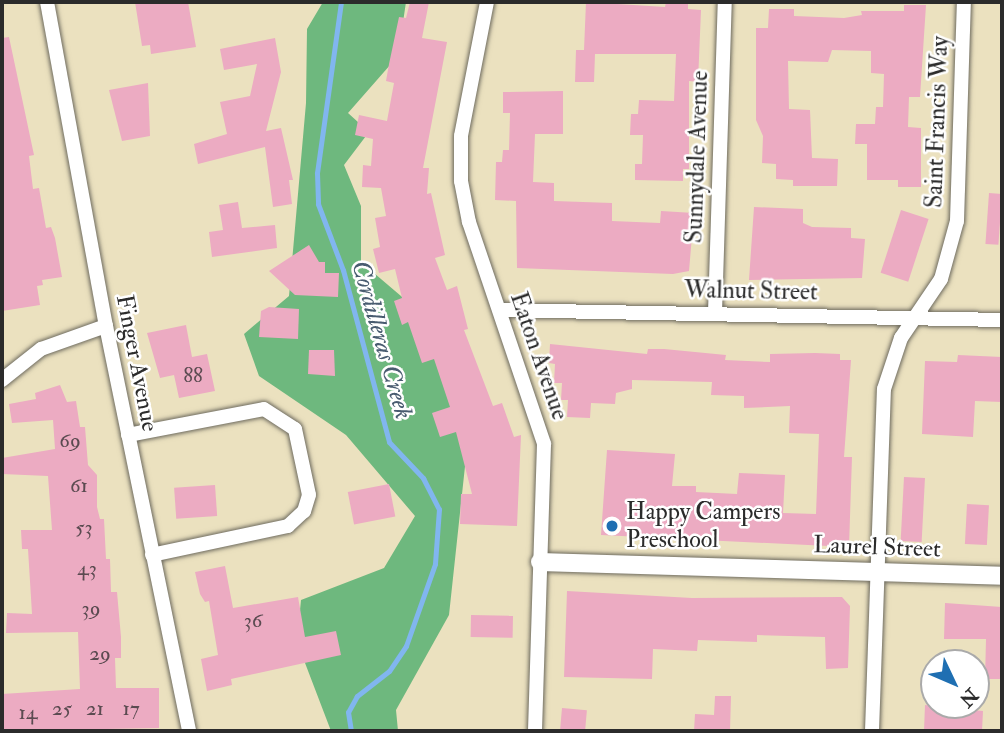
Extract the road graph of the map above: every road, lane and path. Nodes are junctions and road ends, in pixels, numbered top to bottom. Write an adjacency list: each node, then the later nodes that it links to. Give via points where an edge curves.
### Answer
1 (47, 2): 9 (street, Finger Avenue)
2 (487, 2): 5 (street, Eaton Avenue, via 461,136 461,181 469,222)
3 (724, 2): 6 (street, Sunnydale Avenue)
4 (964, 2): 7 (street, Saint Francis Way, via 957,221 941,279)
5 (499, 310): 6 (street, Walnut Street); 13 (street, Eaton Avenue, via 544,444)
6 (715, 313): 7 (street, Walnut Street)
7 (915, 317): 8 (street, Walnut Street); 14 (street, Saint Francis Way, via 901,338 884,388)
8 (1002, 320)
9 (106, 326): 10 (street, via 41,349); 11 (street, Finger Avenue)
10 (2, 380)
11 (128, 435): 12 (street, Finger Avenue); 12 (street, via 264,409 295,429 309,495 304,510 288,526)
12 (152, 555): 16 (street, Finger Avenue)
13 (540, 562): 14 (street, Laurel Street); 17 (street, Eaton Avenue)
14 (877, 571): 15 (street, Laurel Street); 18 (street, Saint Francis Way)
15 (1002, 576)
16 (189, 731)
17 (535, 731)
18 (872, 731)

